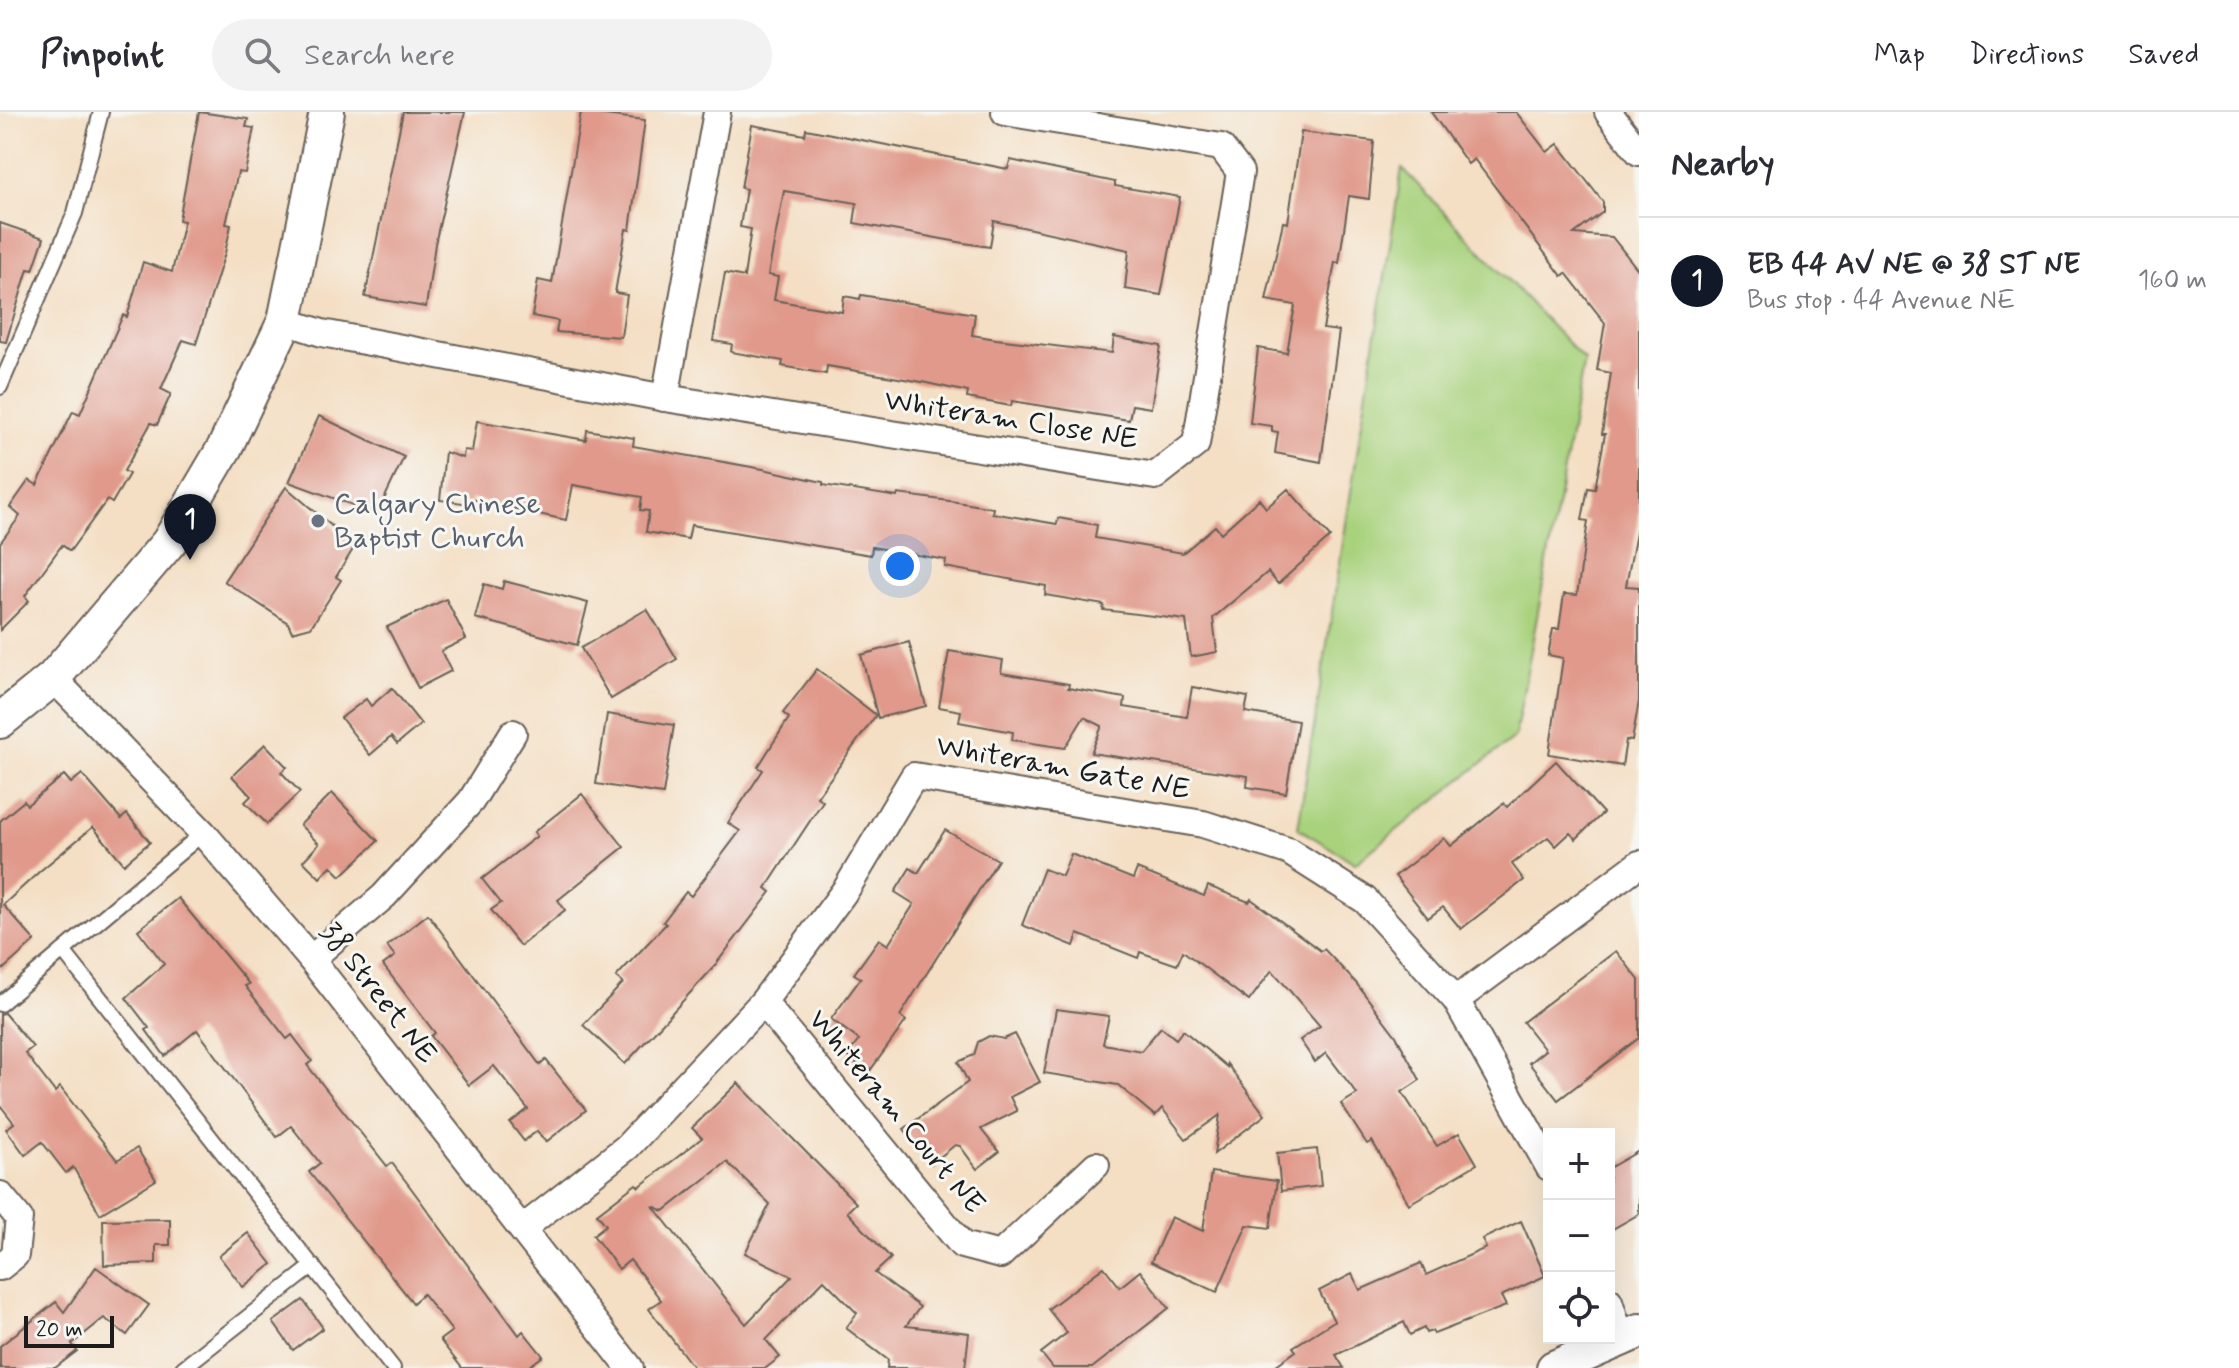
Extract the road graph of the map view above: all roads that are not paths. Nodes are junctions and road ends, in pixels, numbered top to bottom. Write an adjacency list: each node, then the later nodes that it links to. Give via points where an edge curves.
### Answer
1 (101, 112): 8 (lane, via 75,213)
2 (327, 112): 7 (street)
3 (717, 112): 9 (street)
4 (1005, 112): 9 (street, Whiteram Close NE, via 1221,147 1240,172 1196,444 1155,476)
5 (1608, 112): 6 (street)
6 (1639, 152)
7 (285, 321): 9 (street, Whiteram Close NE, via 322,333); 10 (street, via 225,447 169,542)
8 (0, 387)
9 (665, 398)
10 (53, 678): 11 (street); 13 (street, 38 Street NE)
11 (0, 721)
12 (513, 733): 16 (street, via 471,801 384,896)
13 (203, 833): 15 (lane); 16 (street, 38 Street NE)
14 (1639, 864): 17 (street)
15 (63, 951): 19 (lane); 24 (lane)
16 (311, 959): 23 (street, 38 Street NE)
17 (1456, 1000): 18 (street, Whiteram Gate NE, via 1365,900 1288,851 1203,824 914,776 847,888); 20 (street, Whiteram Gate NE)
18 (763, 1002): 21 (street, Whiteram Court NE, via 962,1245 1000,1255); 23 (street, Whiteram Gate NE, via 627,1147)
19 (0, 1004)
20 (1543, 1156)
21 (1096, 1165)
22 (0, 1195): 25 (street, via 19,1218 15,1255)
23 (522, 1229): 30 (street, 38 Street NE)
24 (313, 1266): 28 (lane); 29 (lane)
25 (0, 1267)
26 (1615, 1311): 27 (street)
27 (1630, 1335): 31 (street)
28 (183, 1368)
29 (393, 1368)
30 (630, 1368)
31 (1554, 1368)

